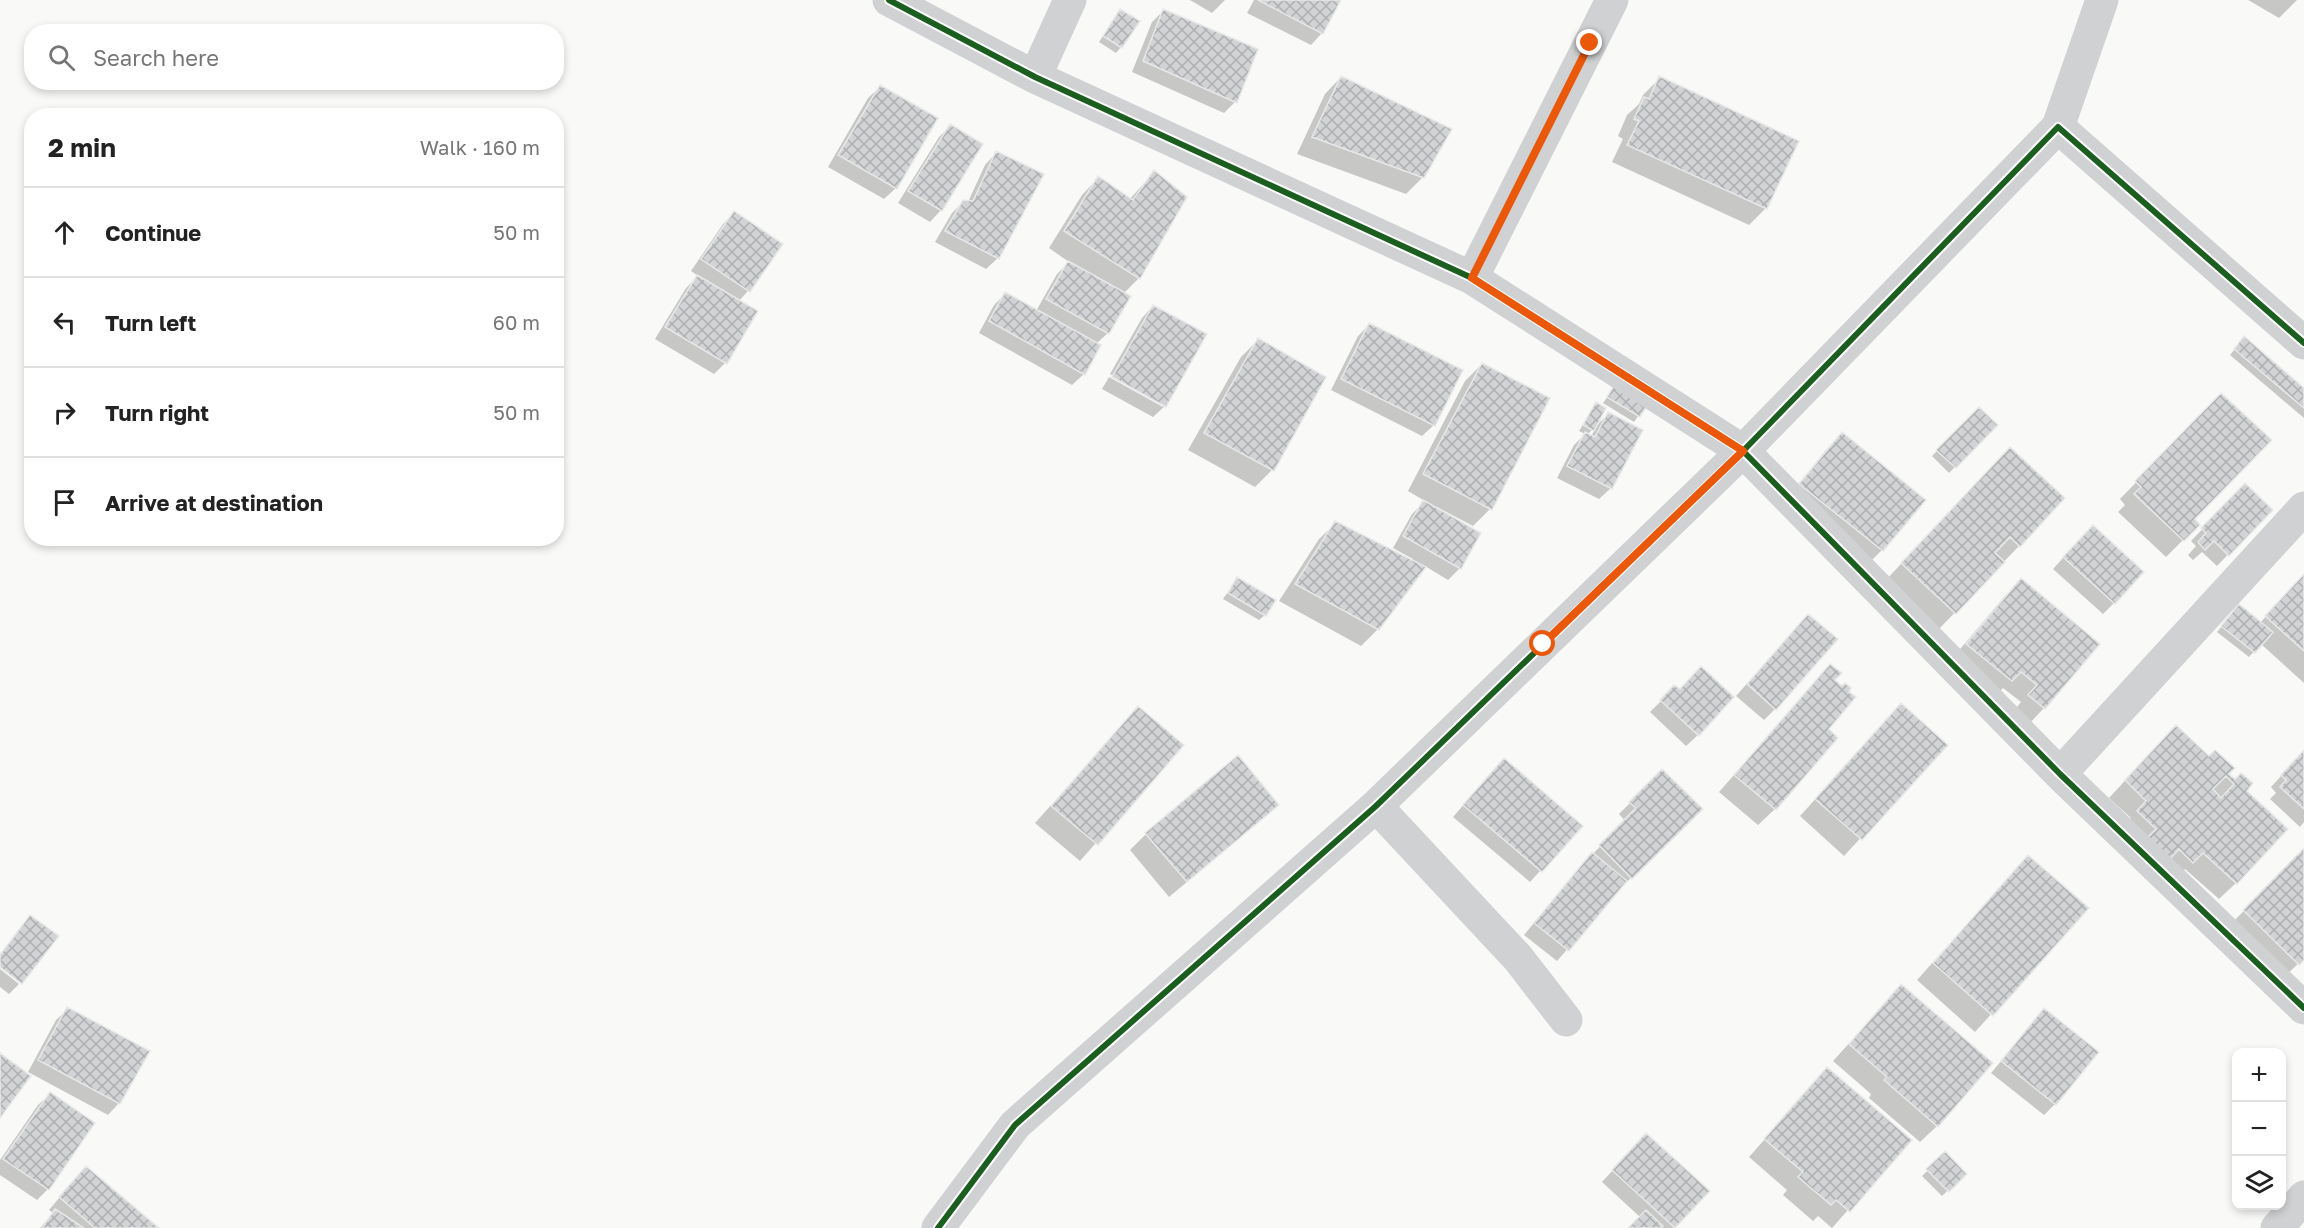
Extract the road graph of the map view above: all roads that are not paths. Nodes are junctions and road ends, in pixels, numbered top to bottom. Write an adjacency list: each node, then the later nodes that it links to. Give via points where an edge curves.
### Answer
1 (889, 0): 5 (street)
2 (1070, 0): 5 (street)
3 (1612, 0): 7 (street)
4 (2102, 0): 6 (street)
5 (1035, 78): 7 (street)
6 (2058, 127): 8 (street); 9 (street)
7 (1472, 278): 9 (street)
8 (2304, 343)
9 (1743, 451): 11 (street); 12 (street)
10 (2304, 508): 11 (street)
11 (2060, 774): 13 (street)
12 (1376, 806): 14 (street, via 1518,958); 16 (street, via 1015,1125)
13 (2304, 1008)
14 (1566, 1020)
15 (2304, 1197): 17 (street)
16 (938, 1228)
17 (2277, 1228)

